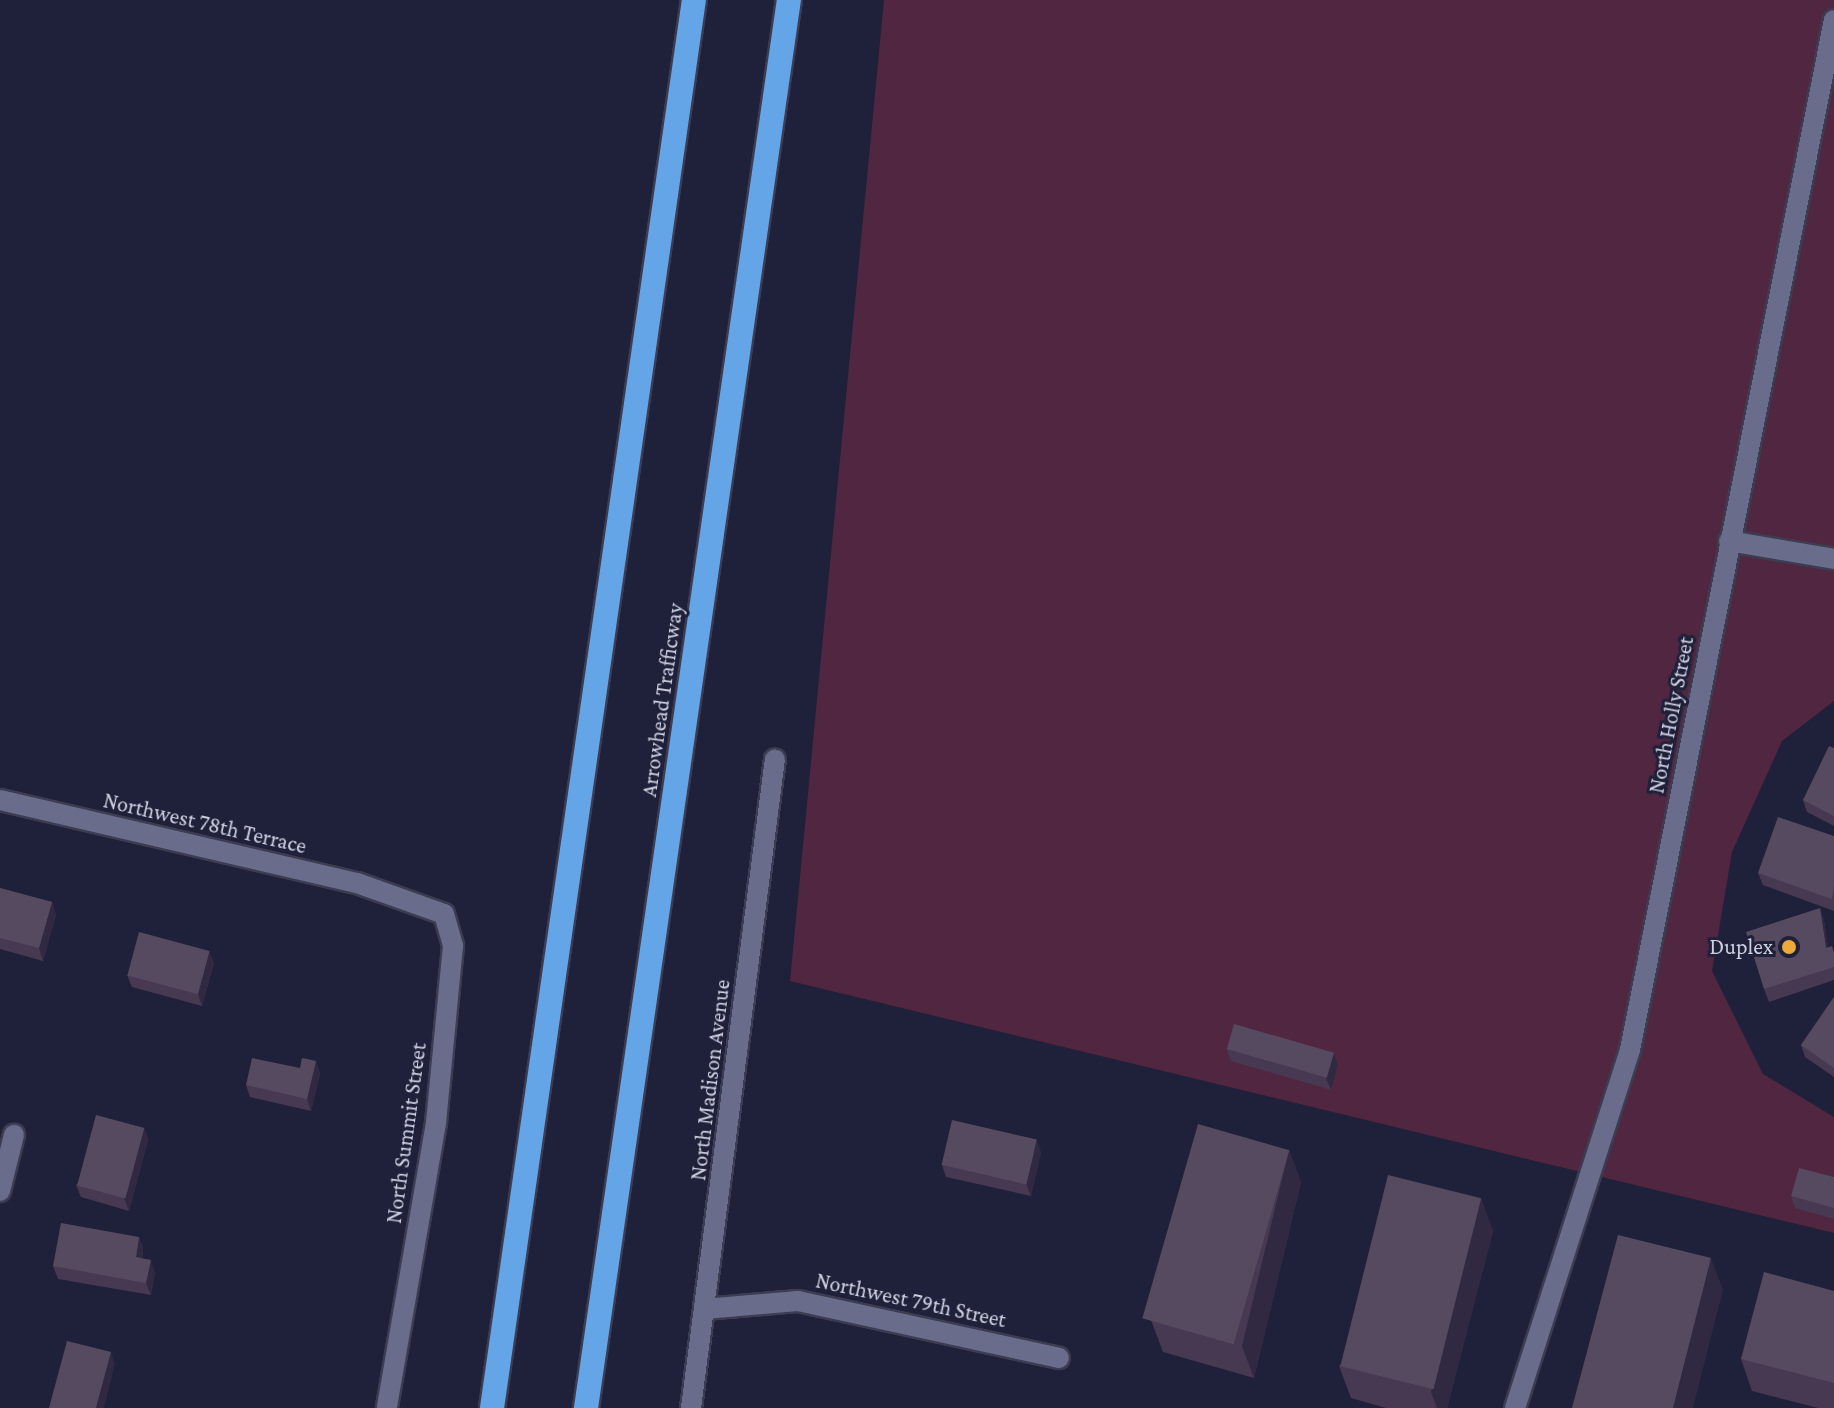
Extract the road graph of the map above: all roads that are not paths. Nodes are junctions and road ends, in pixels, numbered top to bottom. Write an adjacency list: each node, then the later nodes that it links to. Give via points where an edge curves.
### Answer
1 (694, 0): 14 (highway)
2 (789, 0): 15 (highway, Arrowhead Trafficway)
3 (1834, 20): 4 (street, North Holly Street)
4 (1729, 541): 5 (street); 17 (street, North Holly Street, via 1630,1050)
5 (1834, 559)
6 (775, 759): 11 (street, North Madison Avenue)
7 (0, 800): 8 (street, Northwest 78th Terrace)
8 (399, 894): 13 (street, North Summit Street, via 444,914 453,946 436,1123)
9 (14, 1135): 10 (street)
10 (0, 1191)
11 (704, 1309): 12 (street, Northwest 79th Street, via 798,1301); 16 (street, North Madison Avenue)
12 (1059, 1358)
13 (387, 1408)
14 (492, 1408)
15 (586, 1408)
16 (691, 1408)
17 (1515, 1408)

